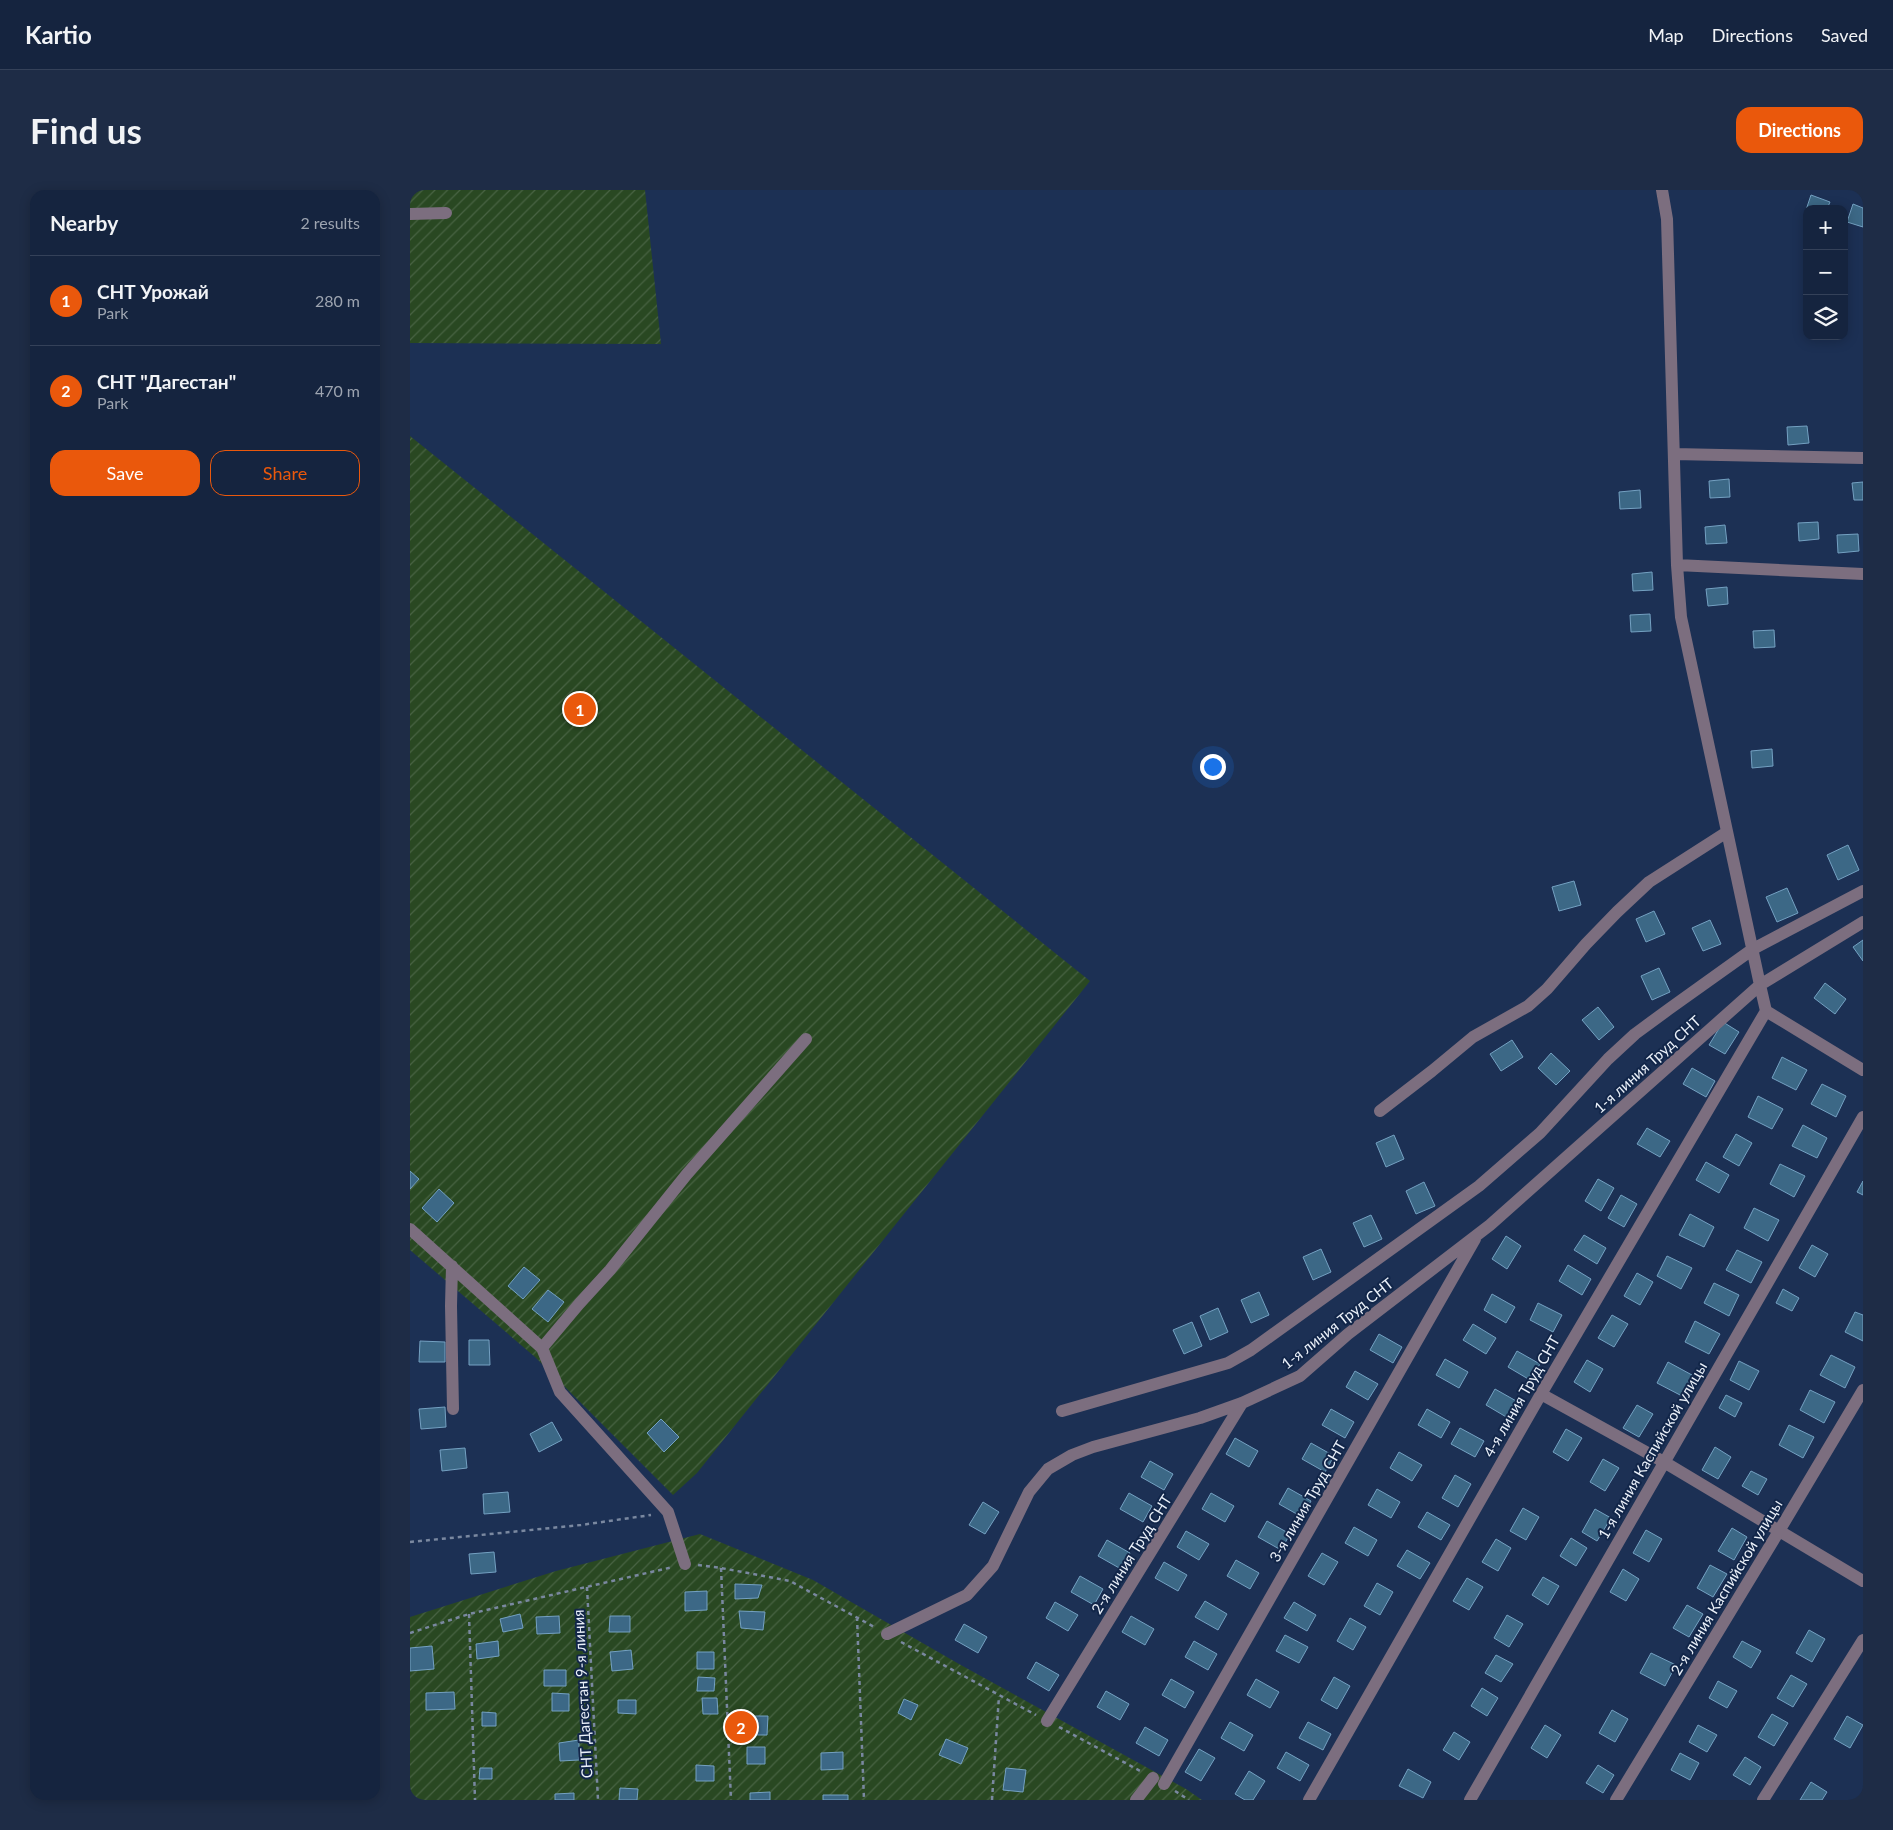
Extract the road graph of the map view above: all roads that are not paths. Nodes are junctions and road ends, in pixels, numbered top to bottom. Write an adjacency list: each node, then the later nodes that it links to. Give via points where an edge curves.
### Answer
1 (1662, 190): 4 (street, via 1668,219)
2 (446, 213): 3 (street)
3 (410, 214)
4 (1674, 454): 5 (street); 6 (street)
5 (1863, 458)
6 (1677, 565): 7 (street); 8 (street, via 1681,617)
7 (1863, 574)
8 (1727, 832): 11 (street); 16 (street, via 1649,882 1528,1006 1473,1036)
9 (1863, 891): 11 (street)
10 (1863, 922): 12 (street, 1-я линия Труд СНТ)
11 (1753, 949): 12 (street); 26 (street, via 1635,1034 1540,1133 1479,1186 1251,1350 1228,1363)
12 (1760, 985): 13 (street); 19 (street, 1-я линия Труд СНТ)
13 (1766, 1011): 15 (street); 23 (street, 4-я линия Труд СНТ)
14 (806, 1039): 21 (street, via 687,1174)
15 (1863, 1070)
16 (1380, 1110)
17 (1863, 1117): 27 (street, 1-я линия Каспийской улицы)
18 (410, 1229): 20 (street)
19 (1478, 1234): 24 (street, 1-я линия Труд СНТ, via 1348,1334 1300,1376); 34 (street, 3-я линия Труд СНТ, via 1158,1781)
20 (452, 1266): 21 (street); 25 (street)
21 (542, 1348): 29 (street, via 560,1392 668,1512)
22 (1863, 1390): 28 (street, 2-я линия Каспийской улицы)
23 (1541, 1394): 27 (street); 35 (street, 4-я линия Труд СНТ)
24 (1242, 1403): 31 (street, 1-я линия Труд СНТ, via 1093,1447 1048,1469 1029,1492 992,1566 967,1595); 33 (street, 2-я линия Труд СНТ)
25 (453, 1409)
26 (1062, 1411)
27 (1664, 1462): 28 (street); 36 (street, 1-я линия Каспийской улицы)
28 (1779, 1532): 30 (street); 37 (street, 2-я линия Каспийской улицы)
29 (685, 1564)
30 (1863, 1581)
31 (887, 1634)
32 (1863, 1640): 38 (street)
33 (1047, 1721)
34 (1136, 1800)
35 (1309, 1800)
36 (1470, 1800)
37 (1616, 1800)
38 (1763, 1800)

